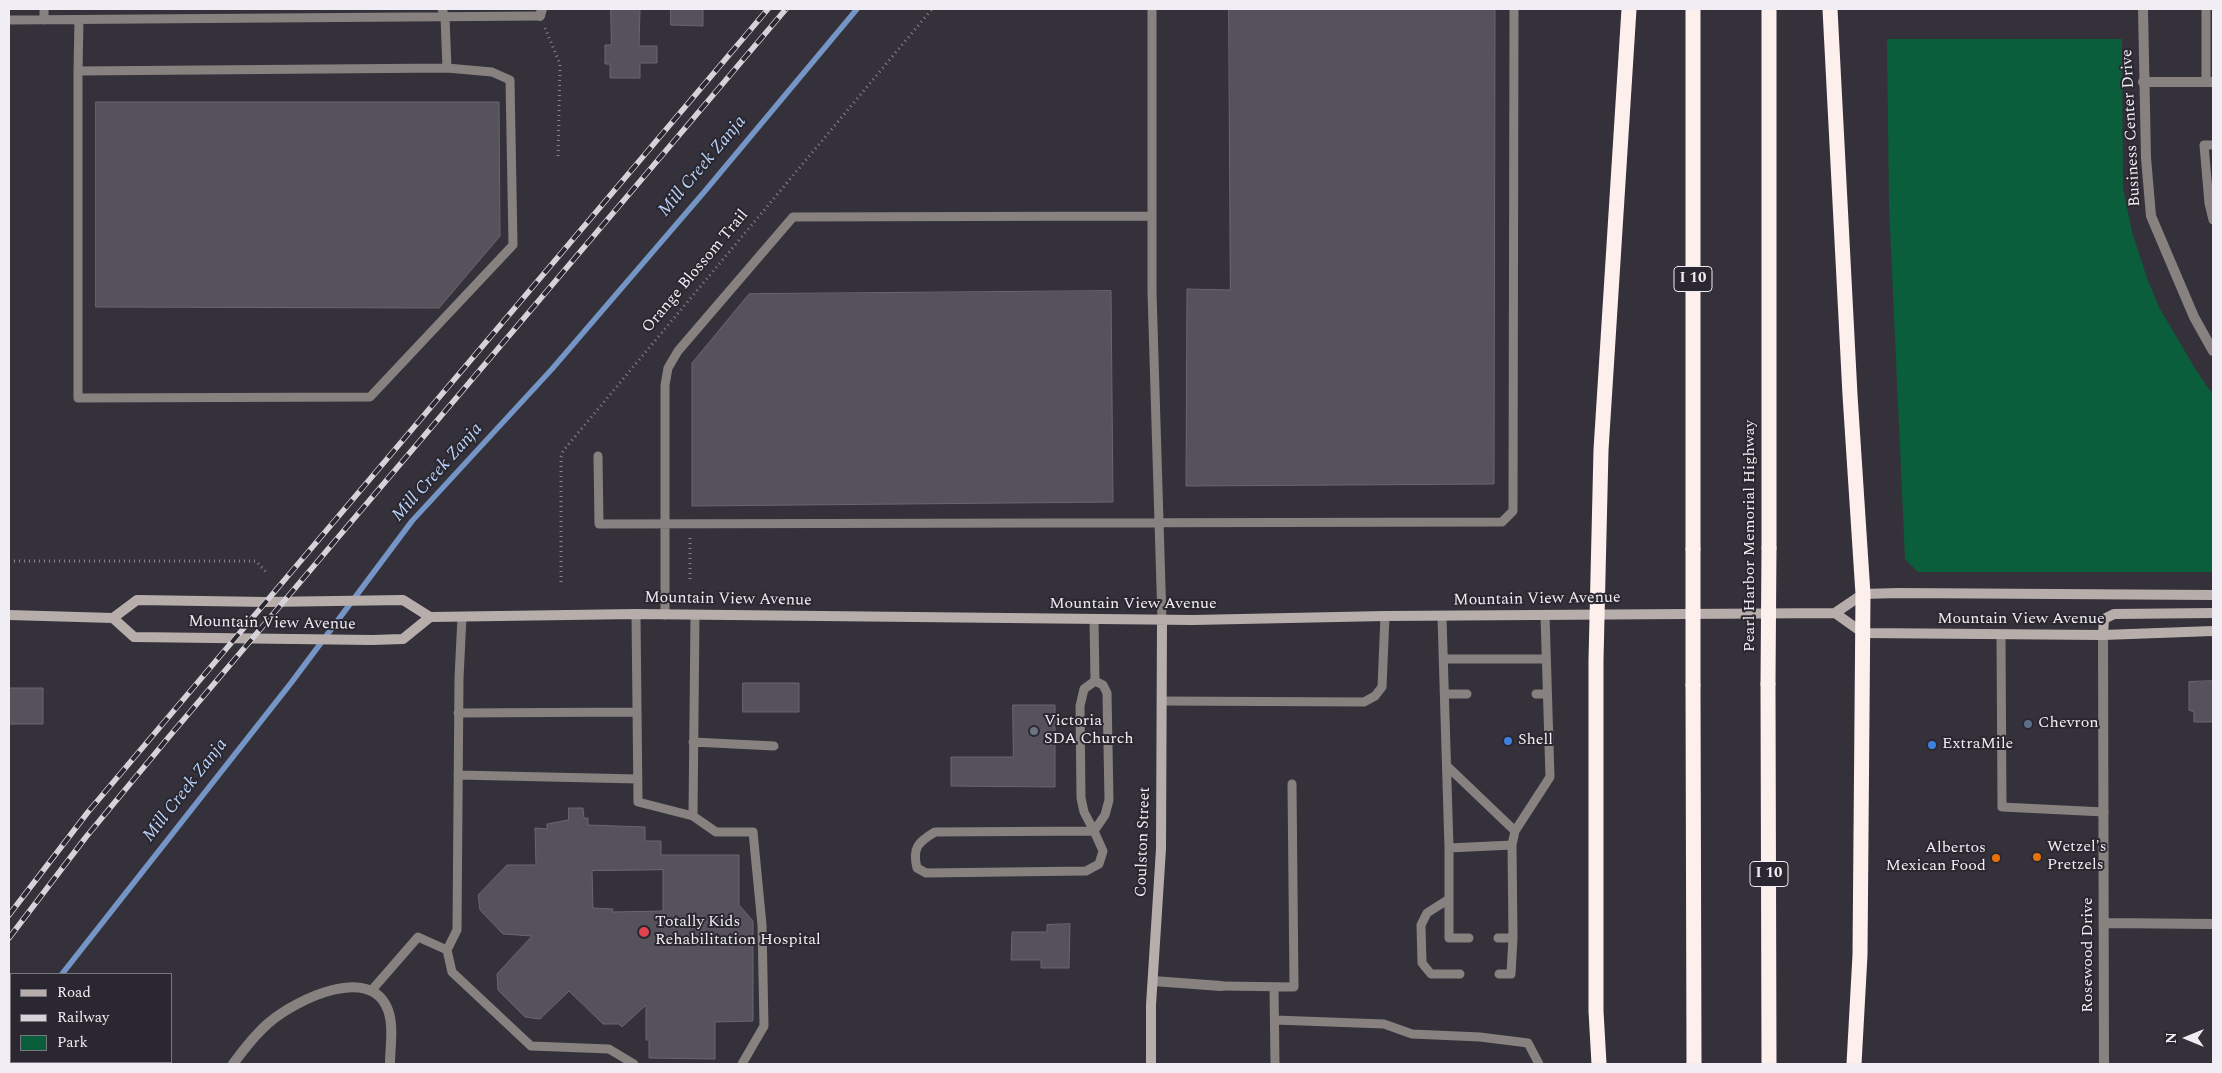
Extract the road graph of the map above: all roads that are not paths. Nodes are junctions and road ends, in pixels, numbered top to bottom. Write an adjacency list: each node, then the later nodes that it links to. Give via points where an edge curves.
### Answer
1 (44, 9): 13 (lane)
2 (1152, 9): 20 (lane)
3 (1514, 9): 24 (lane, via 1513,510 1502,522)
4 (1629, 9): 32 (highway, via 1601,450)
5 (1693, 9): 91 (highway, I 10, bridge)
6 (1769, 9): 92 (highway, Pearl Harbor Memorial Highway / I 10, bridge)
7 (1830, 9): 26 (highway)
8 (2143, 9): 17 (street, Business Center Drive)
9 (2206, 9): 18 (lane)
10 (541, 12): 11 (lane)
11 (444, 13): 14 (lane); 15 (lane)
12 (9, 20): 13 (lane)
13 (44, 20): 14 (lane)
14 (79, 20): 16 (lane)
15 (447, 68): 16 (lane); 16 (lane, via 492,72 510,80 513,245 370,397 78,398)
16 (78, 71)
17 (2143, 82): 18 (street); 22 (street, Business Center Drive, via 2151,216 2194,317)
18 (2210, 82)
19 (2213, 145): 21 (lane, via 2204,145)
20 (1152, 216): 24 (lane); 25 (lane, via 793,217 678,351 668,368 665,385)
21 (2213, 220)
22 (2213, 351)
23 (598, 456): 25 (lane, via 599,524)
24 (1158, 523): 25 (lane); 42 (lane)
25 (665, 524): 33 (lane)
26 (1863, 594): 27 (main road, Mountain View Avenue); 28 (main road); 44 (highway)
27 (2213, 595)
28 (1835, 613): 32 (main road, Mountain View Avenue); 44 (main road)
29 (2213, 613): 46 (main road, via 2114,614 2104,619)
30 (9, 614): 40 (main road)
31 (636, 614): 33 (main road, Mountain View Avenue); 38 (main road, Mountain View Avenue); 55 (lane)
32 (1597, 614): 35 (main road, Mountain View Avenue); 90 (highway, via 1596,1011)
33 (665, 615): 34 (main road, Mountain View Avenue)
34 (695, 615): 41 (main road, Mountain View Avenue); 57 (lane)
35 (1545, 615): 39 (main road, Mountain View Avenue); 48 (lane)
36 (1385, 616): 39 (main road, Mountain View Avenue); 42 (main road, Mountain View Avenue); 54 (lane, via 1382,686 1375,696 1364,702)
37 (430, 617): 38 (main road, Mountain View Avenue); 40 (main road, Mountain View Avenue, via 403,600 137,600); 40 (main road, Mountain View Avenue, via 403,639 372,640 134,637)
38 (462, 617): 56 (lane)
39 (1442, 617): 47 (lane)
40 (113, 618)
41 (1094, 620): 42 (main road, Mountain View Avenue); 49 (lane)
42 (1162, 620): 54 (main road, Coulston Street)
43 (2213, 631): 46 (main road, Mountain View Avenue)
44 (1863, 633): 45 (main road, Mountain View Avenue); 93 (highway, via 1860,945)
45 (2001, 635): 46 (main road, Mountain View Avenue); 63 (lane, via 2002,807)
46 (2103, 635): 63 (street, Rosewood Drive)
47 (1444, 659): 48 (lane); 50 (lane)
48 (1546, 659): 53 (lane)
49 (1095, 681): 65 (lane, via 1084,690 1080,706 1081,798); 65 (lane, via 1103,685 1107,693 1109,800 1106,815)
50 (1445, 694): 51 (lane); 59 (lane)
51 (1467, 694)
52 (1536, 694): 53 (lane)
53 (1547, 694): 66 (lane, via 1550,777)
54 (1162, 701): 78 (main road, Coulston Street, via 1161,850)
55 (637, 712): 56 (lane); 61 (lane)
56 (458, 713): 60 (lane)
57 (693, 742): 58 (lane); 64 (lane)
58 (774, 746)
59 (1447, 766): 66 (lane); 68 (lane)
60 (458, 776): 61 (lane); 75 (lane, via 457,930)
61 (638, 779): 64 (lane, via 638,802)
62 (1292, 784): 80 (lane, via 1294,987)
63 (2104, 812): 70 (street, Rosewood Drive)
64 (693, 816): 86 (lane, via 716,832 753,832 762,925 764,1026)
65 (1094, 831): 65 (lane, via 935,832 918,844 914,856 917,868 926,873 1086,871 1099,864 1103,850)
66 (1515, 831): 67 (lane)
67 (1512, 845): 68 (lane); 74 (lane)
68 (1449, 848): 69 (lane)
69 (1449, 899): 72 (lane, via 1449,938); 76 (lane, via 1427,913 1421,925 1422,963 1431,974)
70 (2105, 924): 71 (street); 94 (street, Rosewood Drive)
71 (2213, 924)
72 (1469, 938)
73 (1498, 938): 74 (lane)
74 (1513, 938): 77 (lane, via 1511,974)
75 (447, 950): 81 (lane, via 418,937); 85 (lane, via 452,972 531,1046 609,1049)
76 (1460, 974)
77 (1499, 974)
78 (1153, 981): 79 (street); 87 (main road, Coulston Street)
79 (1221, 986): 80 (lane)
80 (1274, 987): 82 (lane)
81 (375, 994): 83 (street, via 352,987 340,988 290,1006 270,1021); 84 (street, via 388,1010)
82 (1275, 1020): 88 (lane); 89 (lane, via 1384,1024 1412,1034 1528,1043)
83 (233, 1064)
84 (390, 1064)
85 (634, 1064)
86 (742, 1064)
87 (1151, 1064)
88 (1275, 1064)
89 (1539, 1064)
90 (1599, 1064)
91 (1694, 1064)
92 (1769, 1064)
93 (1854, 1064)
94 (2104, 1064)

